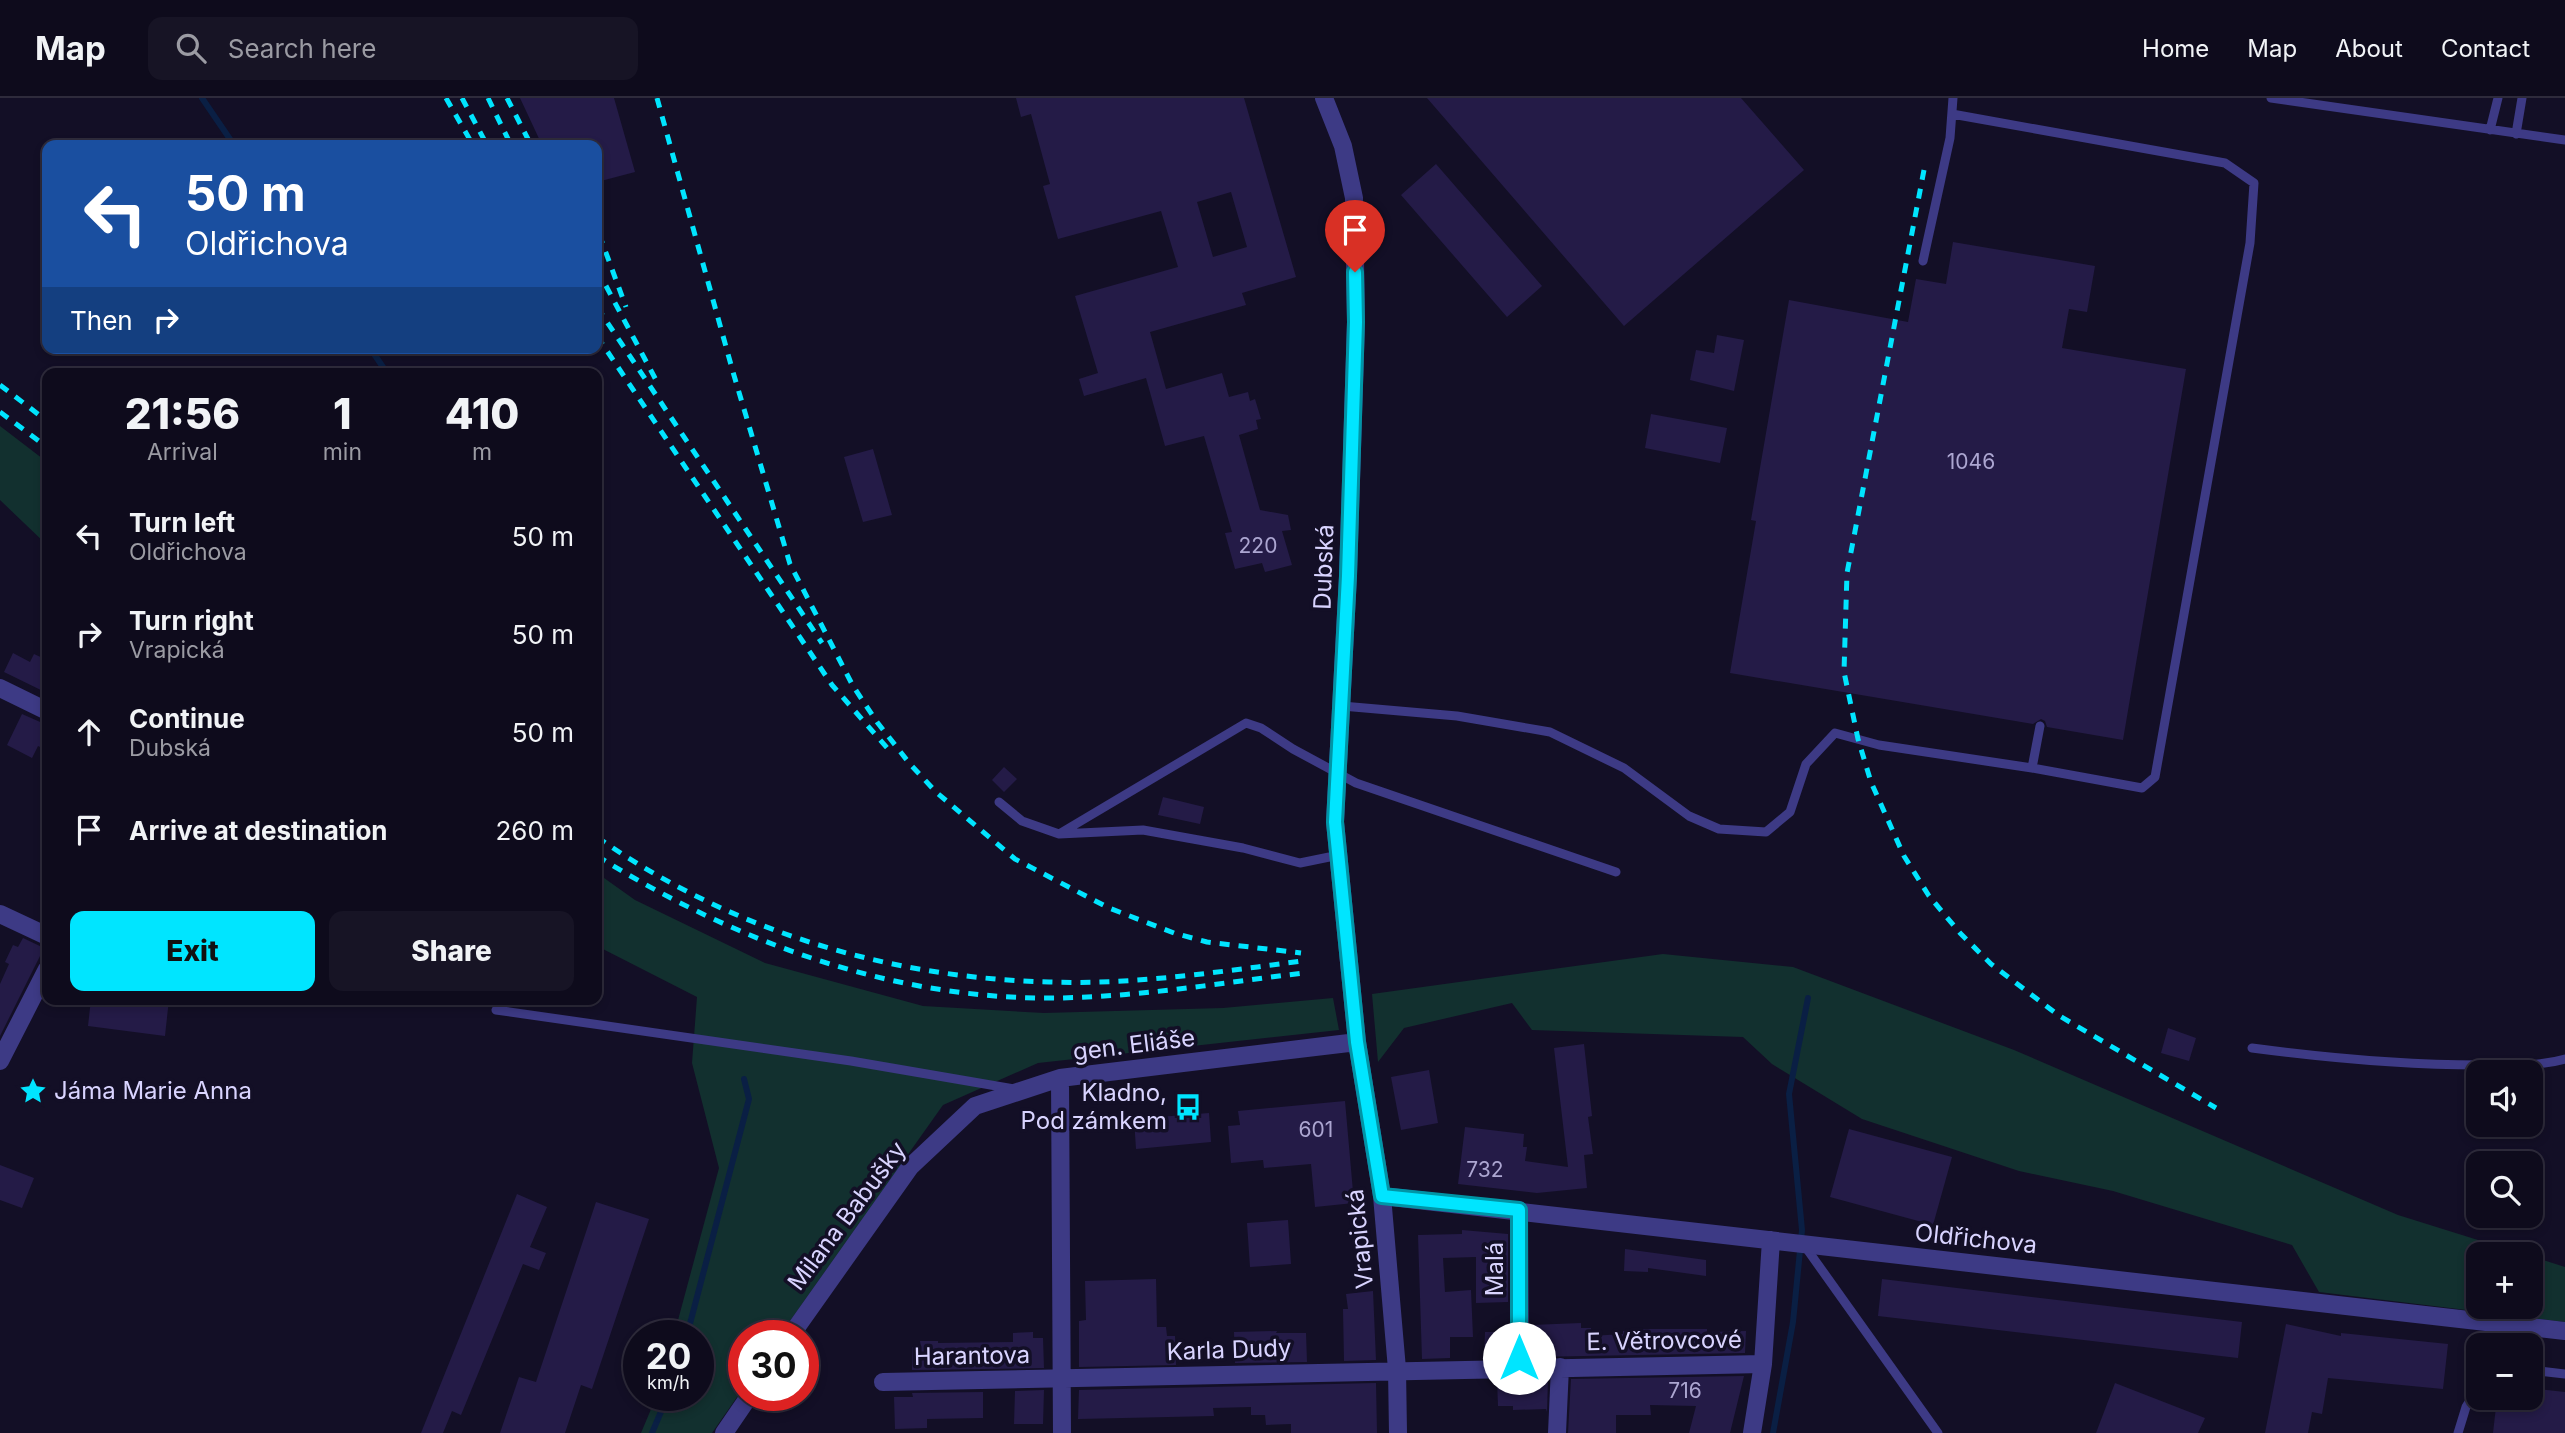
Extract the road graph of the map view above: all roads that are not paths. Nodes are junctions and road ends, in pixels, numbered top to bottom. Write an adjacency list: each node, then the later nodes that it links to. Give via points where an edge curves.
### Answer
1 (1324, 98): 12 (street, Dubská, via 1343,146 1354,198 1356,322)
2 (1952, 98): 6 (lane)
3 (2271, 98): 7 (lane)
4 (2498, 98): 7 (lane)
5 (2522, 98): 8 (lane)
6 (1952, 114): 10 (lane); 15 (lane, via 2225,163 2254,183 2250,243 2155,777 2142,788)
7 (2490, 130): 8 (lane)
8 (2516, 134): 9 (lane)
9 (2565, 140)
10 (1923, 261)
11 (0, 688): 13 (street)
12 (1342, 706): 15 (lane, via 1457,716 1550,732 1624,768 1689,816 1719,829 1766,832 1790,812 1805,764 1835,733 1879,745); 18 (street, Dubská, via 1335,822)
13 (42, 709)
14 (2040, 726): 15 (lane)
15 (2032, 768)
16 (999, 802): 17 (lane, via 1022,821)
17 (1059, 834): 18 (lane, via 1143,830 1300,863); 19 (lane, via 1246,723 1356,783)
18 (1339, 855): 24 (street, Dubská)
19 (1616, 872)
20 (0, 914): 21 (street)
21 (42, 934)
22 (42, 979): 27 (street)
23 (496, 1010): 29 (lane)
24 (1357, 1042): 28 (street, gen. Eliáše); 30 (street, Vrapická)
25 (2252, 1048): 26 (lane, via 2424,1065 2545,1065)
26 (2565, 1059)
27 (0, 1061)
28 (1060, 1079): 29 (street, Milana Babušky); 42 (street, gen. Eliáše)
29 (1023, 1090): 34 (street, Milana Babušky, via 975,1106 910,1167)
30 (1382, 1196): 31 (street, Oldřichova); 38 (street, Vrapická)
31 (1519, 1210): 32 (street, Oldřichova); 39 (street, Malá)
32 (1771, 1240): 33 (street, Oldřichova); 36 (street)
33 (1803, 1244): 35 (street, Oldřichova); 51 (lane)
34 (801, 1320)
35 (2565, 1331)
36 (1763, 1364): 37 (street, E. Větrovcové); 50 (street)
37 (1560, 1367): 39 (street, E. Větrovcové); 49 (street)
38 (1397, 1369): 39 (street, E. Větrovcové); 42 (street, Karla Dudy); 48 (street, Vrapická)
39 (1520, 1369)
40 (2543, 1371): 41 (lane)
41 (2565, 1374)
42 (1062, 1379): 43 (street, Harantova); 47 (street, gen. Eliáše)
43 (883, 1382)
44 (2466, 1407): 52 (lane)
45 (739, 1411): 46 (street)
46 (724, 1433)
47 (1062, 1433)
48 (1398, 1433)
49 (1557, 1433)
50 (1752, 1433)
51 (1938, 1433)
52 (2458, 1433)

